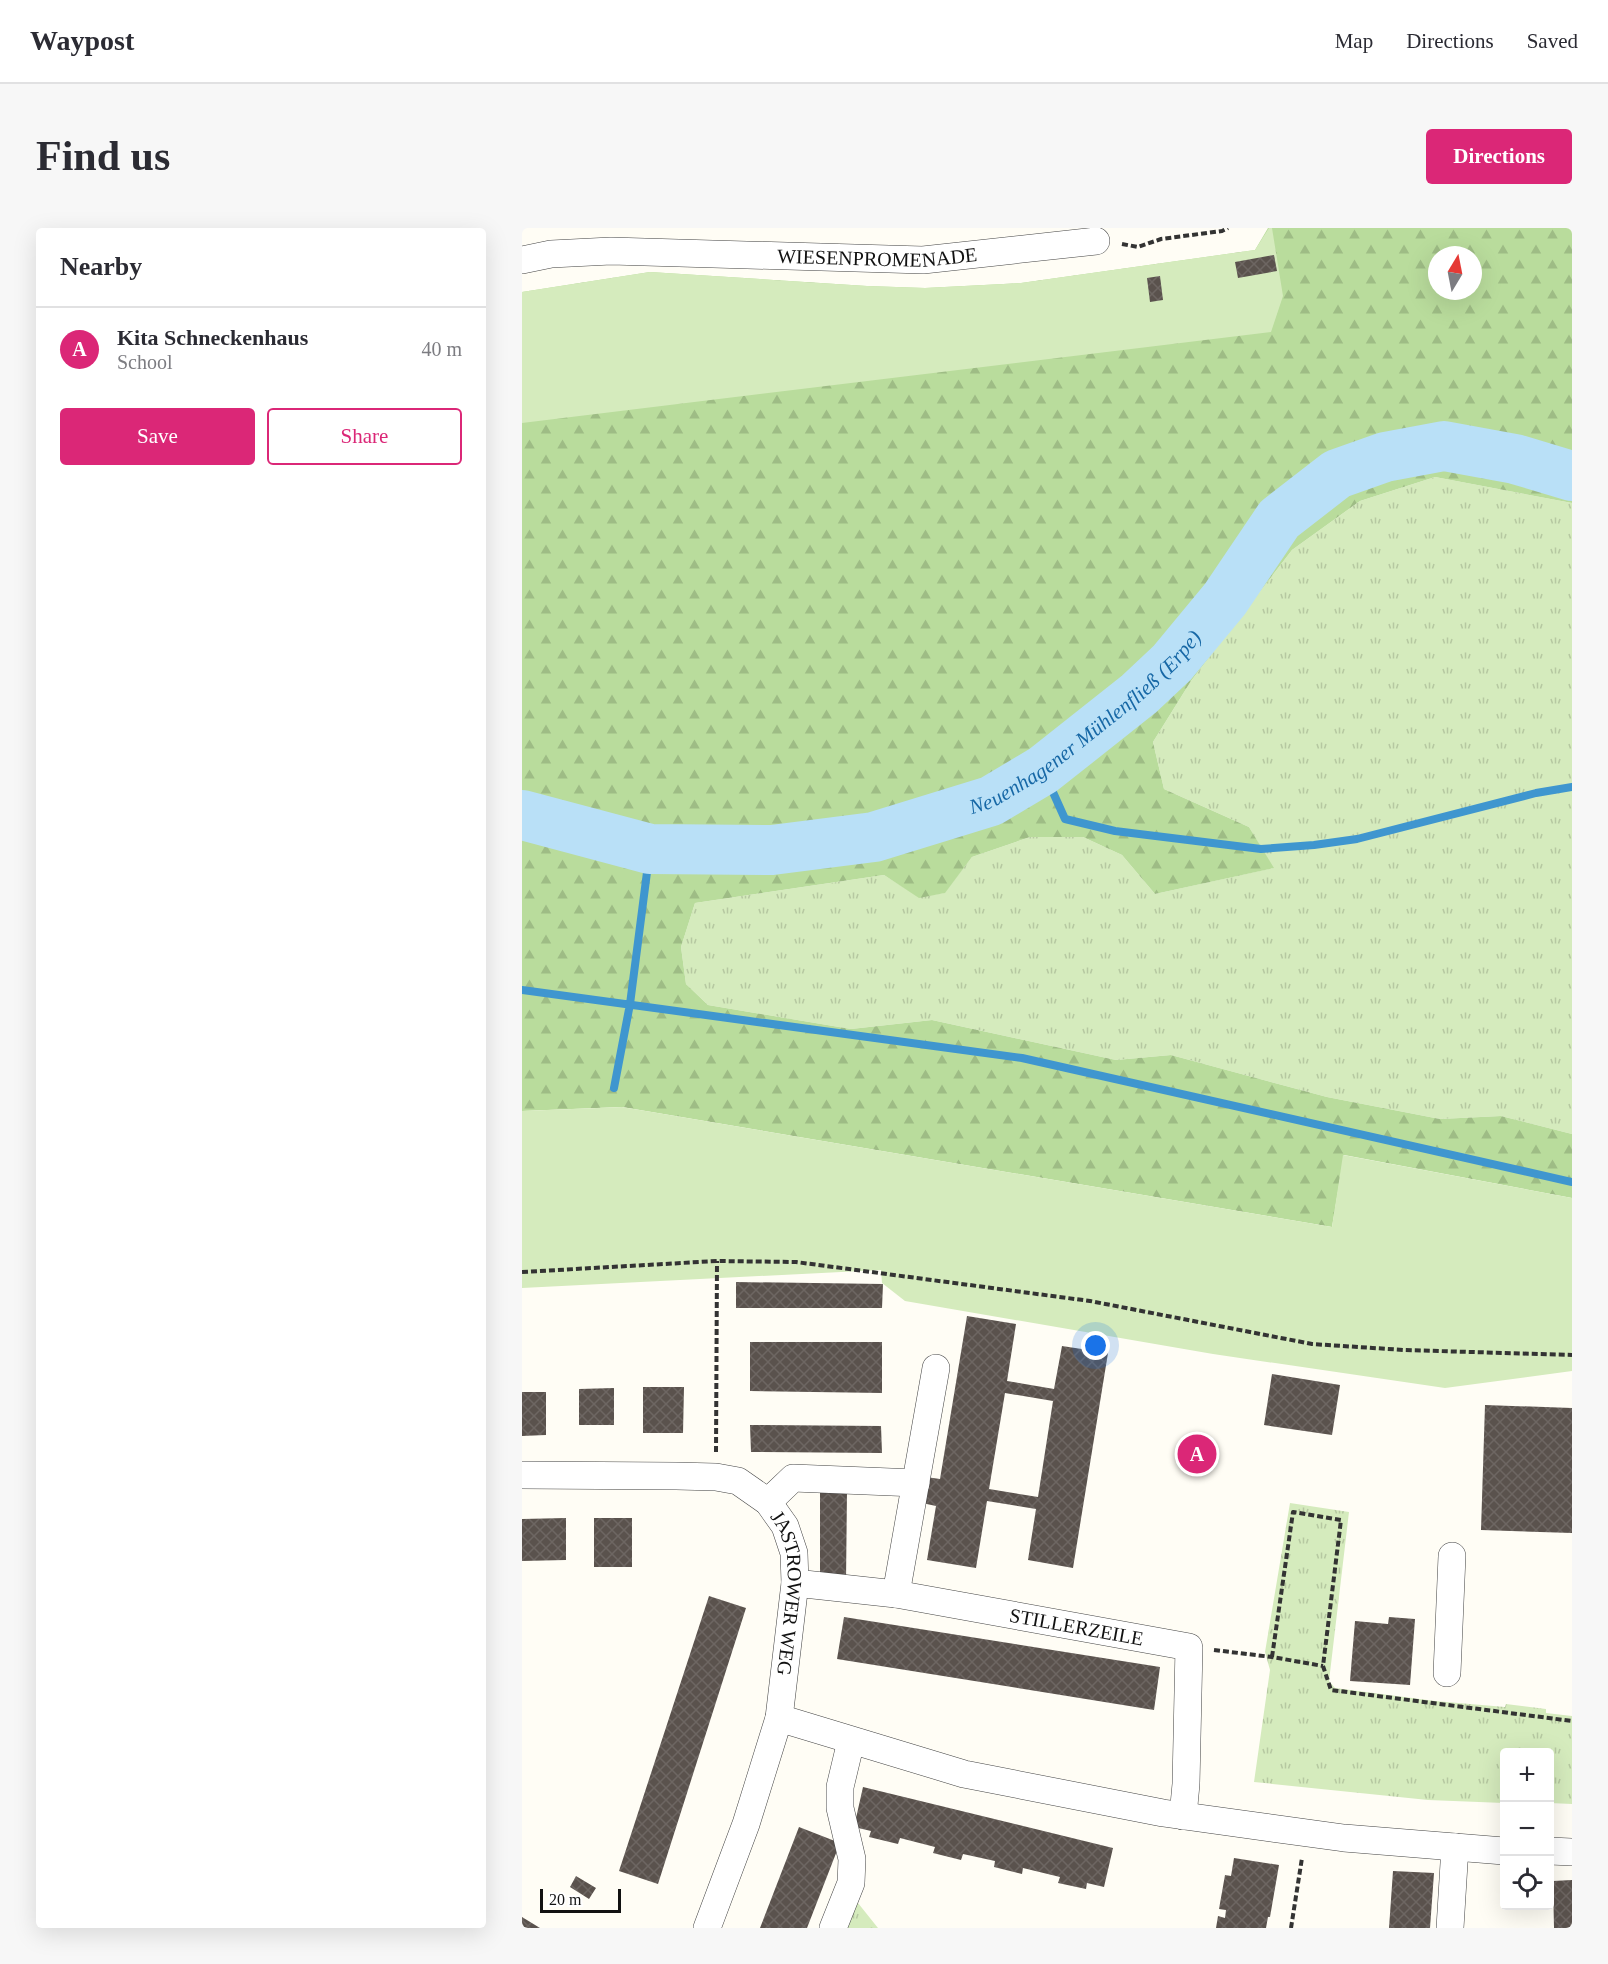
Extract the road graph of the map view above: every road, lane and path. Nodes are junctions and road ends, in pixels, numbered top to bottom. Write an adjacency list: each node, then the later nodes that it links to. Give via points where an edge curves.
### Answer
1 (1228, 228): 2 (path, via 1161,239 1138,247)
2 (1096, 241): 3 (street, WIESENPROMENADE, via 923,260 611,251 551,254)
3 (522, 260)
4 (717, 1261): 5 (path); 6 (path, via 796,1262 1090,1301 1312,1344); 9 (path)
5 (522, 1272)
6 (1572, 1355)
7 (936, 1368): 10 (street)
8 (522, 1475): 9 (street, JASTROWER WEG)
9 (716, 1477): 11 (street, JASTROWER WEG, via 738,1481)
10 (916, 1484): 11 (street, via 793,1478); 14 (street)
11 (768, 1502): 13 (street, JASTROWER WEG, via 785,1526 794,1553)
12 (1452, 1556): 18 (street)
13 (795, 1583): 14 (street, STILLERZEILE); 19 (street, JASTROWER WEG)
14 (896, 1594): 15 (street, STILLERZEILE)
15 (1189, 1647): 16 (path); 22 (street)
16 (1272, 1657): 17 (path); 17 (path, via 1293,1512 1341,1520)
17 (1323, 1666): 20 (path, via 1331,1690)
18 (1447, 1672)
19 (779, 1718): 21 (street); 28 (street, JASTROWER WEG, via 746,1824)
20 (1572, 1721)
21 (850, 1741): 22 (street, via 964,1774); 29 (street, via 840,1787 840,1808 852,1859 851,1884)
22 (1183, 1816): 23 (street)
23 (1305, 1834): 24 (street); 30 (path)
24 (1455, 1847): 25 (street); 31 (street)
25 (1500, 1851)
26 (1554, 1851): 27 (street)
27 (1572, 1852)
28 (707, 1928)
29 (833, 1928)
30 (1291, 1928)
31 (1450, 1928)

